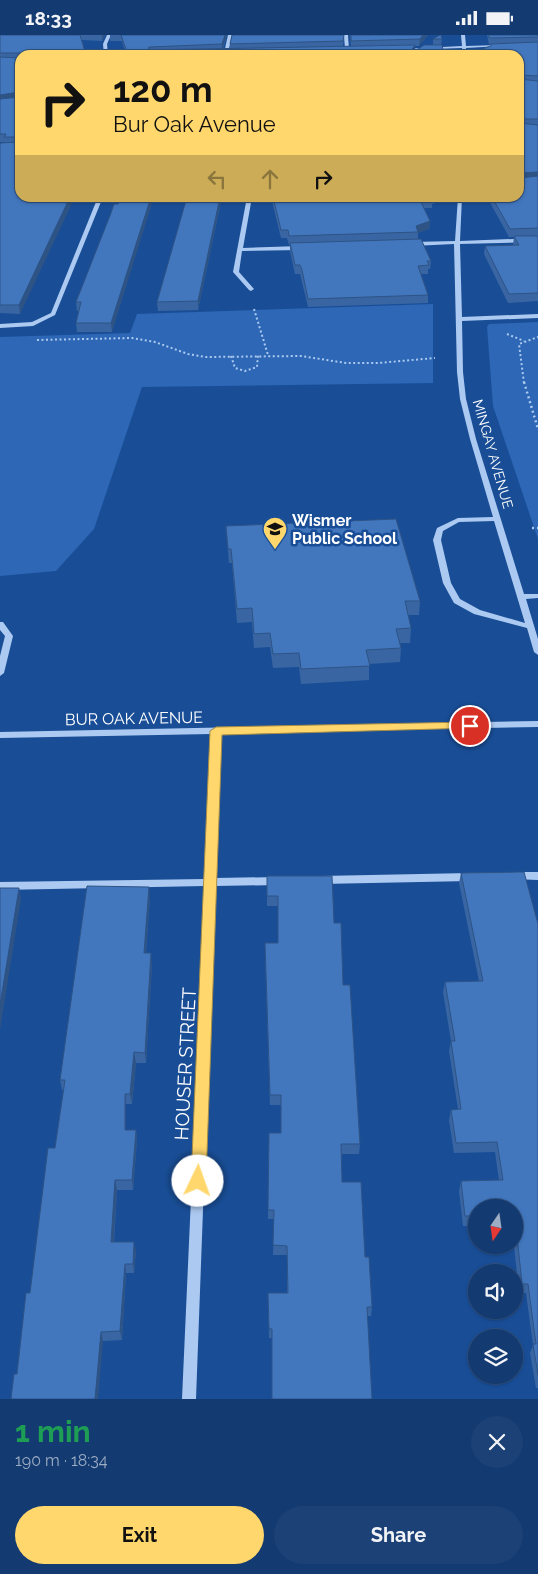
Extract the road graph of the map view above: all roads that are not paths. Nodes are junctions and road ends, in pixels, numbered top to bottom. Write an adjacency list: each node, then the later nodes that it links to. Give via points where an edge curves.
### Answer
1 (109, 35): 8 (street)
2 (230, 35): 9 (street)
3 (346, 35): 11 (street)
4 (462, 35): 6 (street)
5 (501, 46): 6 (street)
6 (464, 47): 7 (street); 13 (street)
7 (396, 49)
8 (106, 50)
9 (227, 50)
10 (337, 50): 11 (street)
11 (346, 50): 12 (street)
12 (356, 50)
13 (464, 50)
14 (99, 202): 25 (street, via 53,314 33,324)
15 (249, 202): 21 (street)
16 (460, 202): 18 (street, MINGAY AVENUE)
17 (538, 240): 18 (street)
18 (457, 243): 19 (street); 24 (street, MINGAY AVENUE)
19 (404, 245)
20 (309, 248): 21 (street)
21 (239, 250): 22 (street, via 236,272)
22 (250, 289)
23 (538, 316): 24 (street)
24 (459, 319): 26 (street, MINGAY AVENUE, via 463,399)
25 (0, 326)
26 (498, 519): 28 (street, MINGAY AVENUE); 30 (street, via 458,520 440,530 437,540 447,583 453,595 465,606)
27 (538, 596): 28 (street)
28 (522, 597): 30 (street, MINGAY AVENUE)
29 (0, 625): 32 (street, via 9,636)
30 (531, 627): 31 (street, MINGAY AVENUE)
31 (538, 652)
32 (0, 673)
33 (538, 724): 34 (street, BUR OAK AVENUE)
34 (216, 731): 35 (street, BUR OAK AVENUE); 41 (street, HOUSER STREET)
35 (0, 735)
36 (508, 876): 37 (street)
37 (538, 876)
38 (479, 877): 40 (street)
39 (291, 881): 41 (street)
40 (310, 881)
41 (212, 883): 42 (street); 43 (street, HOUSER STREET)
42 (0, 886)
43 (189, 1399)

